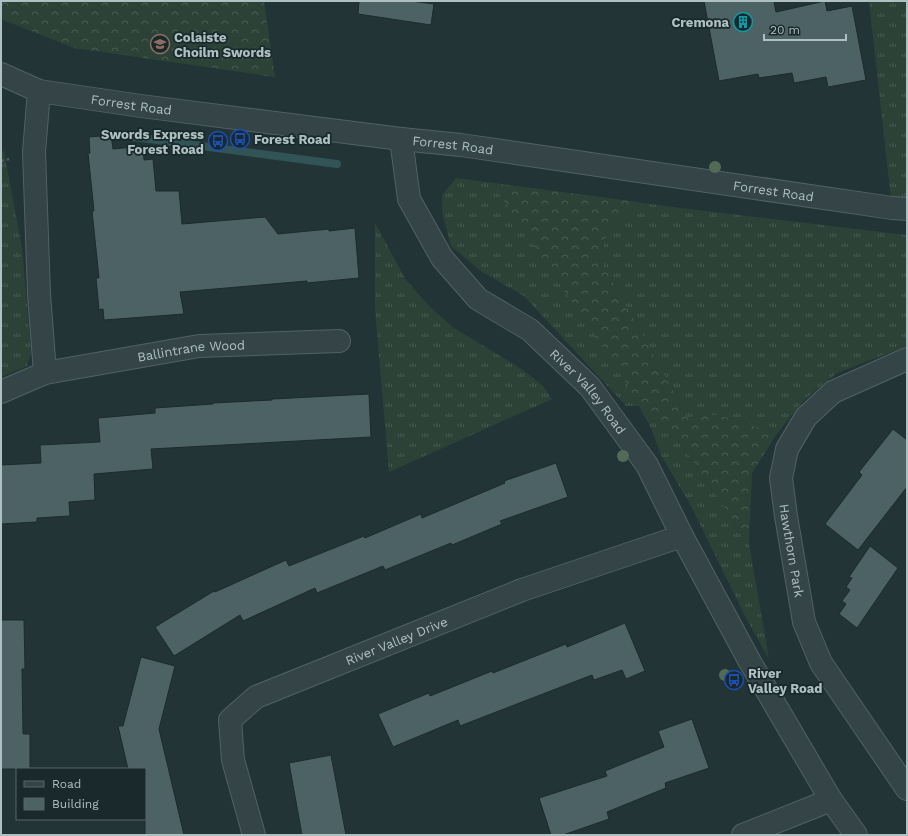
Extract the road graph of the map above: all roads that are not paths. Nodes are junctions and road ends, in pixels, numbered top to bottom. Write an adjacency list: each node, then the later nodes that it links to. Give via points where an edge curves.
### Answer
1 (1, 74): 2 (street, Forrest Road)
2 (39, 91): 3 (street, Forrest Road); 7 (street, via 34,152 39,294)
3 (401, 139): 4 (street, Forrest Road, via 468,146); 9 (street, River Valley Road, via 409,198 442,258 478,299 530,330 590,387 647,465)
4 (907, 210)
5 (339, 341): 7 (street, Ballintrane Wood, via 199,346)
6 (907, 358): 10 (street, Hawthorn Park, via 833,392 806,418 788,449 781,478 804,622 821,663)
7 (45, 373): 8 (street, Ballintrane Wood)
8 (1, 392)
9 (682, 536): 11 (street, River Valley Road, via 750,662); 12 (street, River Valley Drive, via 522,590 256,696 230,720 233,760)
10 (905, 781)
11 (831, 800): 13 (street); 14 (street, River Valley Road)
12 (254, 835)
13 (743, 835)
14 (856, 835)

